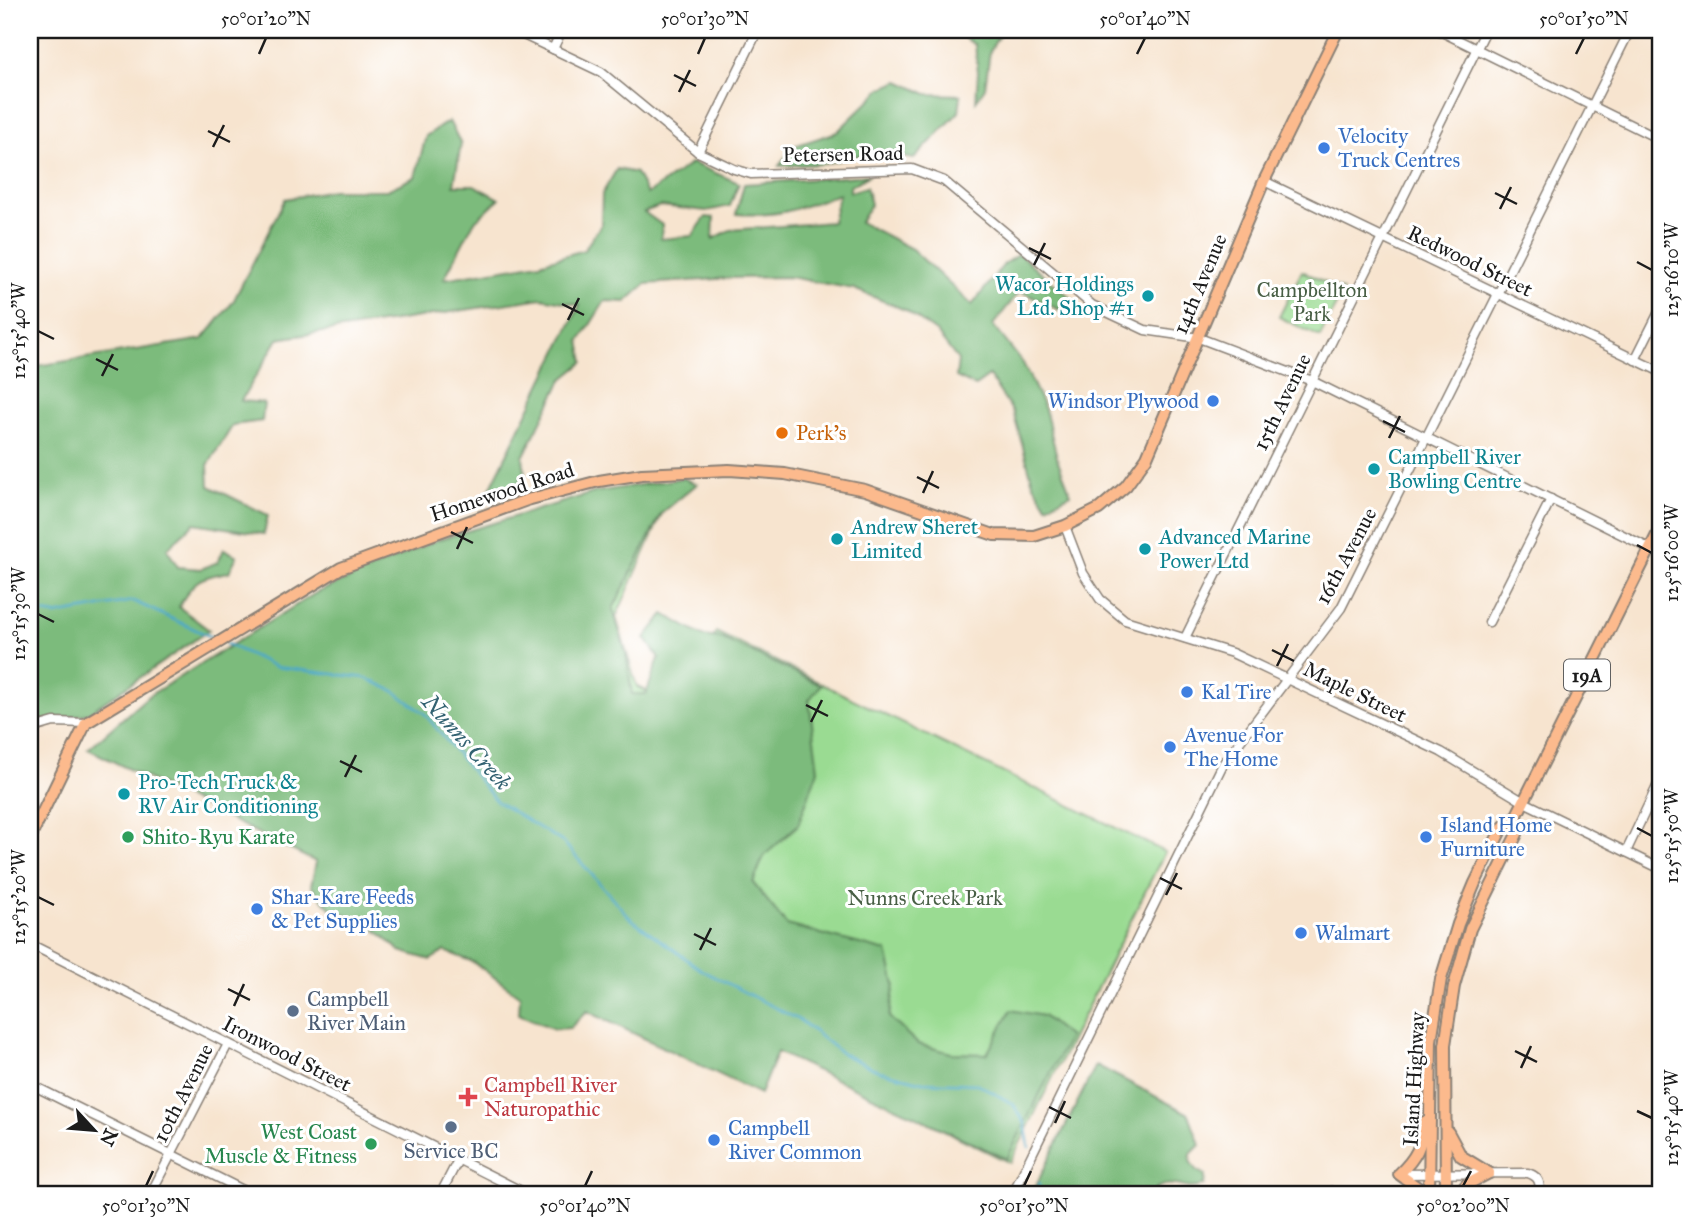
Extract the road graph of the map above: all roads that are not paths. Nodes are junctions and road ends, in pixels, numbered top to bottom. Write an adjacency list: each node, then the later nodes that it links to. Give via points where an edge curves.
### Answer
1 (513, 30): 9 (street, Petersen Road)
2 (562, 30): 9 (street)
3 (758, 30): 12 (street)
4 (1338, 30): 13 (main road, 14th Avenue)
5 (1438, 30): 8 (street)
6 (1486, 30): 8 (street, 15th Avenue)
7 (1630, 30): 10 (street, 16th Avenue)
8 (1476, 48): 10 (street); 14 (street, 15th Avenue)
9 (553, 49): 12 (street, Petersen Road, via 601,72)
10 (1592, 106): 11 (street); 15 (street, 16th Avenue)
11 (1661, 140)
12 (698, 152): 17 (street, Petersen Road, via 751,174 912,169 944,181 1092,305 1145,330)
13 (1264, 181): 14 (street, Redwood Street); 17 (main road, 14th Avenue)
14 (1383, 238): 15 (street, Redwood Street); 20 (street, 15th Avenue)
15 (1498, 293): 18 (street, Redwood Street); 21 (street, 16th Avenue)
16 (1661, 308): 18 (street)
17 (1199, 338): 20 (street, Petersen Road); 23 (main road, 14th Avenue, via 1147,457 1126,486 1102,507)
18 (1635, 360): 19 (street, Redwood Street)
19 (1661, 372)
20 (1312, 381): 21 (street, Petersen Road); 28 (street, 15th Avenue)
21 (1426, 437): 22 (street, Petersen Road); 29 (street, 16th Avenue, via 1341,608)
22 (1551, 499): 25 (street, Petersen Road); 27 (street)
23 (1065, 526): 28 (street, Maple Street, via 1083,573 1100,599 1125,620); 30 (main road, Homewood Road, via 1034,536 994,536 865,490 785,474 729,470 599,481 527,499 341,568)
24 (1661, 527): 25 (main road, Island Highway / 19A)
25 (1650, 548): 26 (street, Petersen Road); 33 (main road, Island Highway / 19A)
26 (1661, 554)
27 (1489, 622)
28 (1185, 638): 29 (street, Maple Street, via 1232,653)
29 (1287, 679): 33 (street, Maple Street, via 1441,752); 53 (street, 16th Avenue, via 1223,764)
30 (86, 723): 31 (street, via 54,722); 35 (main road)
31 (30, 729)
32 (1661, 778): 36 (street)
33 (1524, 802): 34 (main road, Island Highway / 19A); 36 (street, Maple Street)
34 (1517, 816): 39 (main road, Island Highway / 19A, via 1502,828 1458,924 1441,979); 42 (main road, Island Highway / 19A, via 1517,834 1470,929 1454,986 1445,1045)
35 (30, 838)
36 (1626, 852): 37 (street, Maple Street)
37 (1661, 869)
38 (30, 944): 40 (street, Ironwood Street)
39 (1431, 1041): 46 (main road, via 1421,1147); 47 (main road, Island Highway / 19A)
40 (228, 1044): 43 (street, 10th Avenue); 44 (street, Ironwood Street)
41 (30, 1084): 43 (street)
42 (1445, 1122): 45 (main road, via 1461,1156); 48 (main road, Island Highway / 19A)
43 (170, 1155): 49 (street, 10th Avenue); 50 (street)
44 (458, 1160): 51 (street); 52 (street, Ironwood Street)
45 (1489, 1173): 48 (street); 57 (main road, via 1466,1185); 58 (street, via 1535,1175)
46 (1399, 1174): 47 (street); 54 (main road)
47 (1430, 1174): 48 (street); 55 (main road, Island Highway / 19A)
48 (1446, 1174): 56 (main road, Island Highway / 19A)
49 (150, 1195)
50 (253, 1195)
51 (440, 1195)
52 (529, 1195)
53 (1012, 1195)
54 (1423, 1195)
55 (1429, 1195)
56 (1446, 1195)
57 (1458, 1195)
58 (1540, 1195)

